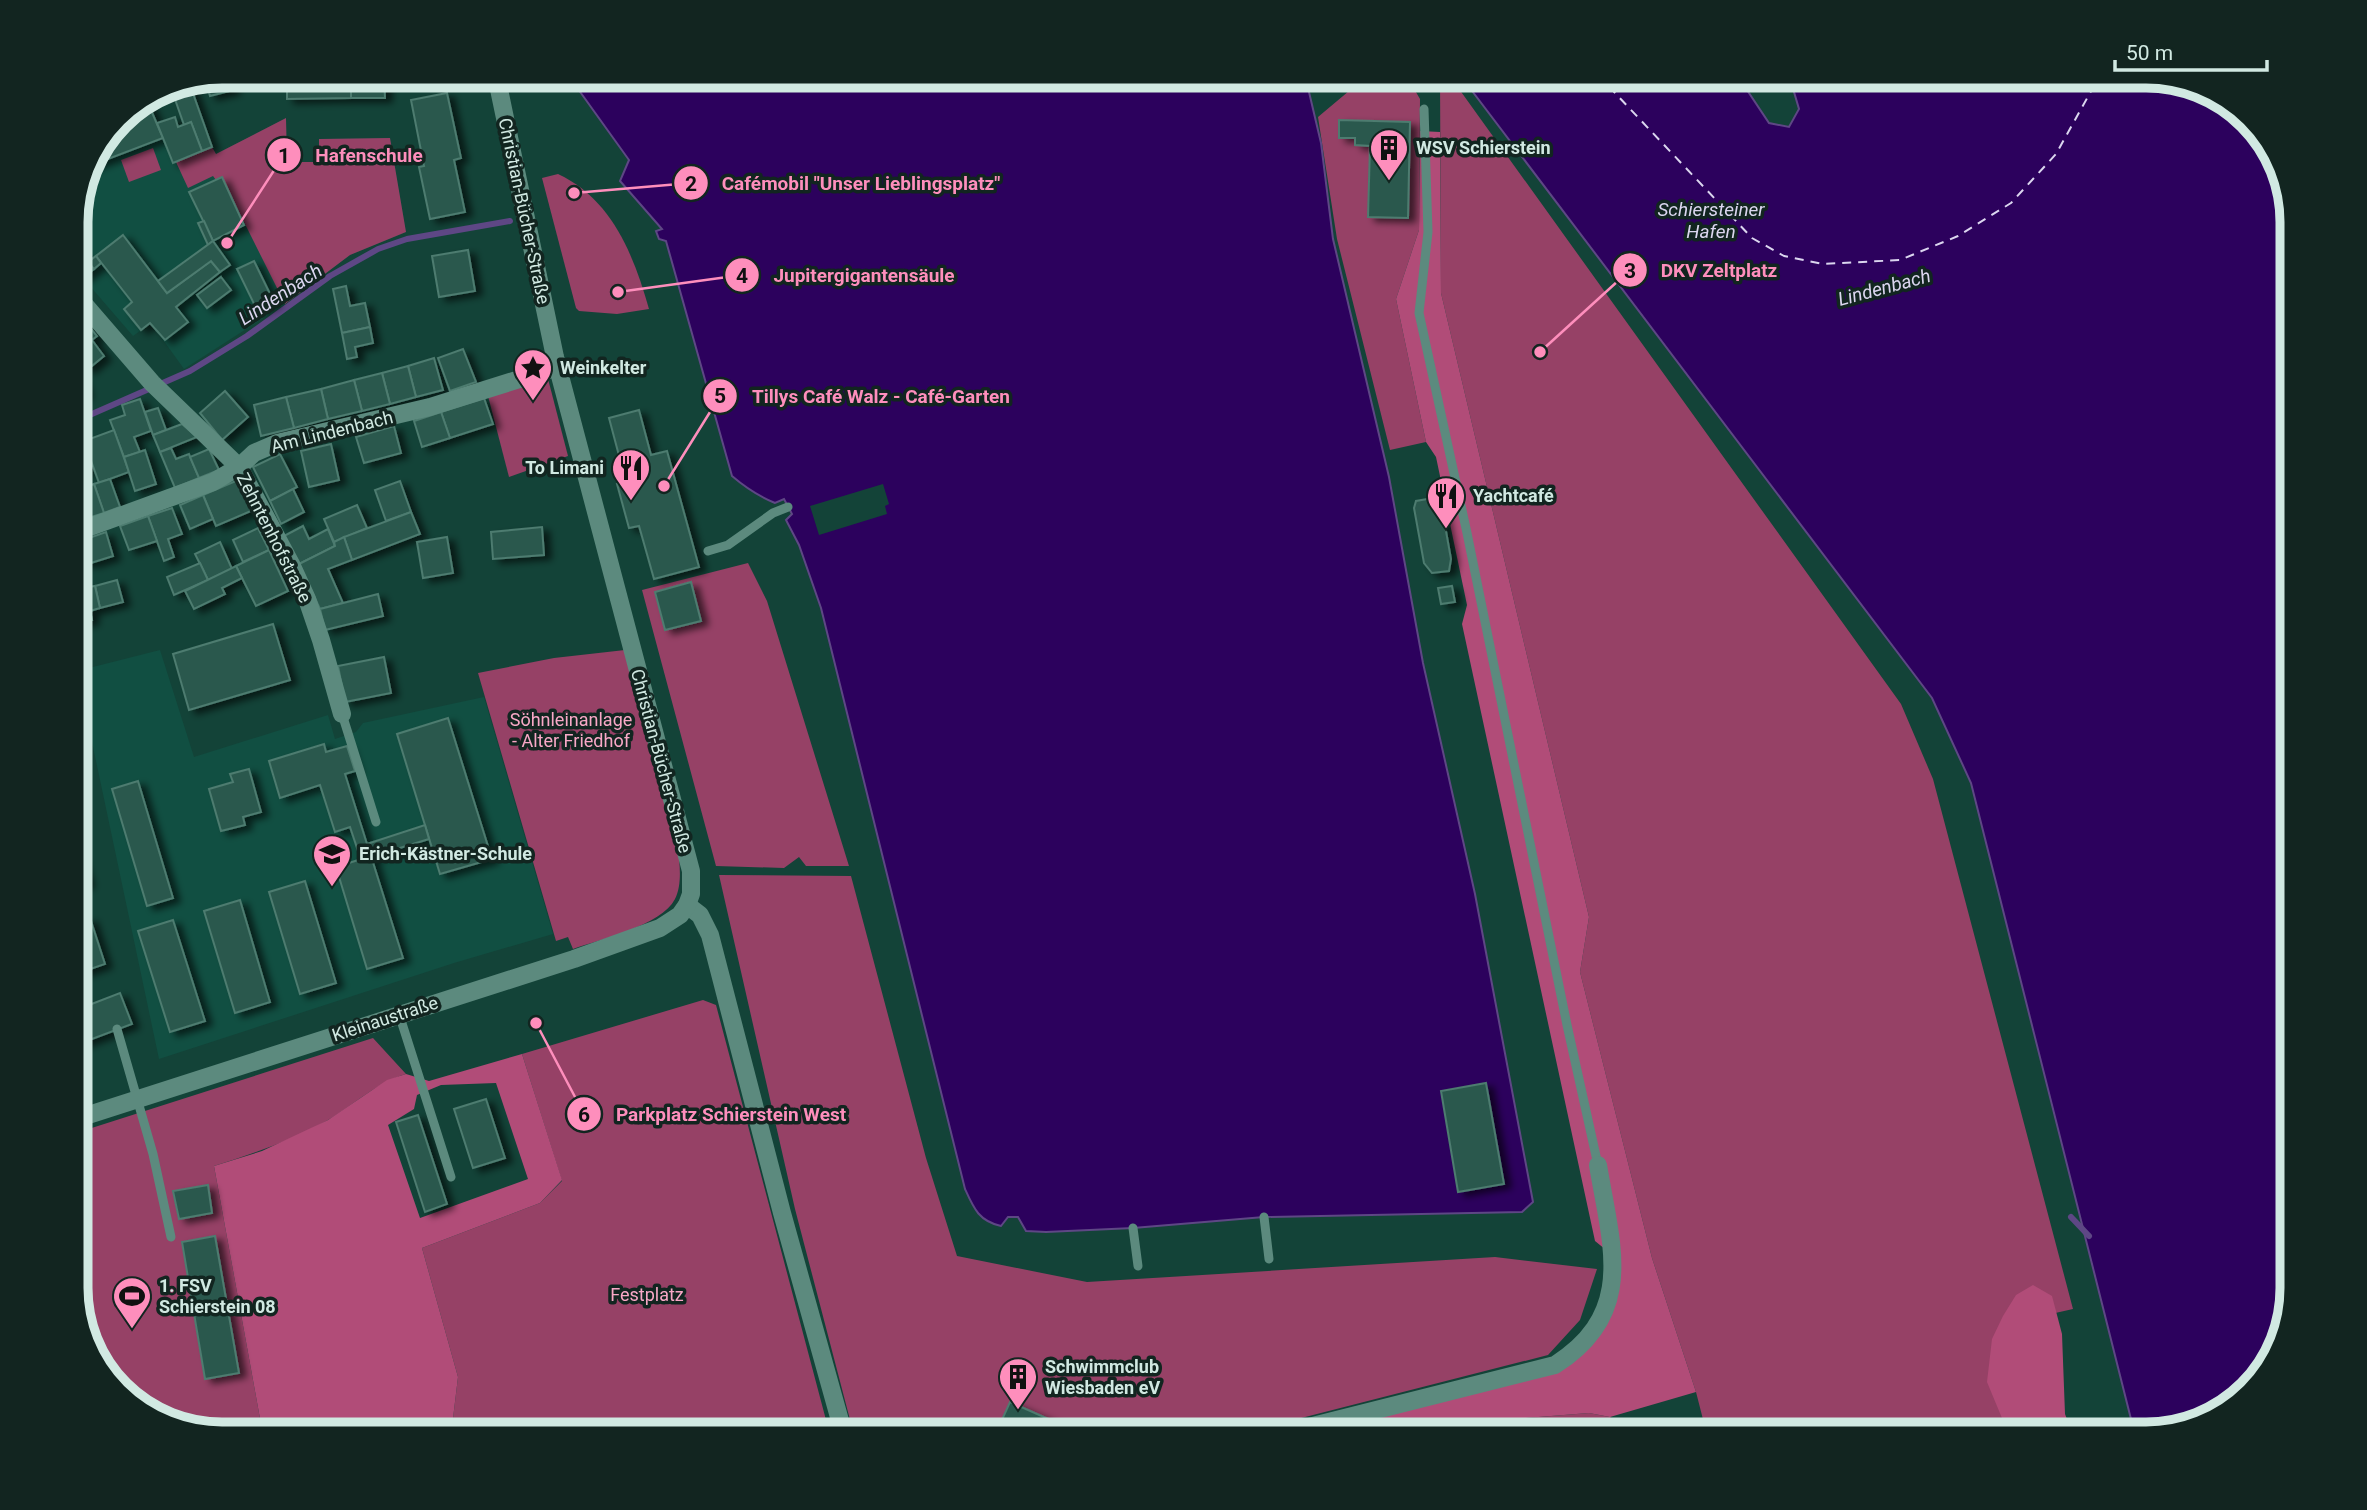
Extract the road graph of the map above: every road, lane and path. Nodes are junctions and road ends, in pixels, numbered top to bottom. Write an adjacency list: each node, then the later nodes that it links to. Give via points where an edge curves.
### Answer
1 (498, 88): 4 (street, Christian-Bücher-Straße)
2 (1424, 109): 16 (lane, via 1428,232 1419,313)
3 (88, 309): 5 (street, Zehntenhofstraße, via 156,387)
4 (552, 369): 5 (street, Am Lindenbach, via 430,407 276,443 254,453); 11 (street, Christian-Bücher-Straße, via 691,871)
5 (239, 467): 7 (street, Am Lindenbach, via 213,482); 9 (street, Zehntenhofstraße, via 307,599)
6 (788, 507): 8 (lane, via 728,545)
7 (88, 528)
8 (708, 551)
9 (342, 714): 10 (lane)
10 (376, 822)
11 (687, 905): 12 (street, Kleinaustraße, via 660,928); 23 (street, via 700,915 710,934)
12 (399, 1014): 14 (street, Kleinaustraße); 17 (lane)
13 (117, 1030): 14 (lane)
14 (139, 1098): 15 (street, Kleinaustraße); 20 (lane)
15 (88, 1115)
16 (1598, 1165): 24 (street, via 1613,1279 1596,1328 1571,1355 1555,1365)
17 (451, 1177)
18 (1264, 1217): 21 (lane)
19 (1133, 1228): 22 (lane)
20 (171, 1237)
21 (1269, 1259)
22 (1138, 1266)
23 (840, 1422)
24 (1329, 1422)

